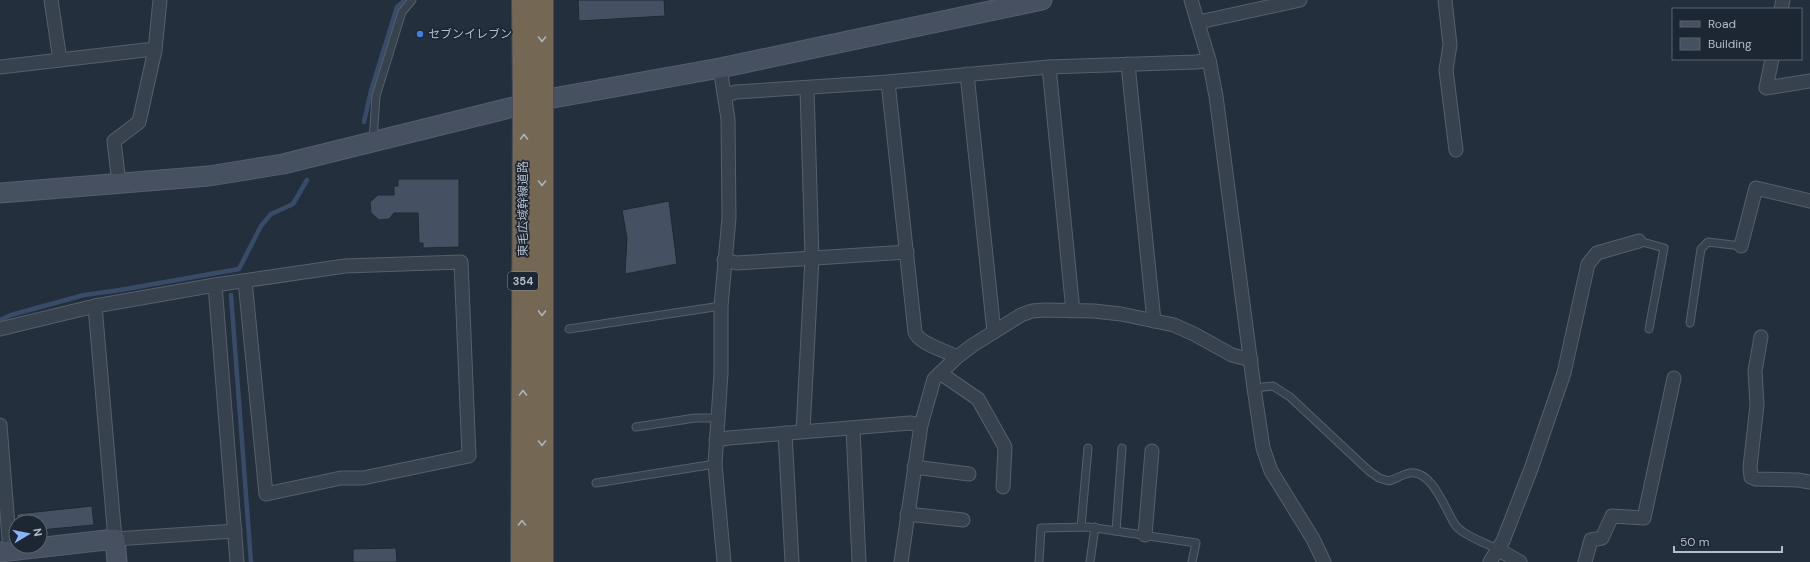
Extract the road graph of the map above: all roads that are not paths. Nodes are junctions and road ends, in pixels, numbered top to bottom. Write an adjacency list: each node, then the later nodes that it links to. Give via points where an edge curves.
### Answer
1 (51, 0): 12 (street)
2 (160, 0): 11 (street)
3 (412, 0): 25 (lane, via 402,12 376,96)
4 (523, 0): 24 (highway, 東毛広域幹線道路 / 354)
5 (542, 0): 24 (highway, 東毛広域幹線道路 / 354, one-way to 24)
6 (1042, 0): 18 (street)
7 (1191, 0): 10 (street)
8 (1300, 0): 10 (street)
9 (1445, 0): 26 (street, via 1450,44 1446,70)
10 (1199, 22): 13 (street)
11 (155, 50): 12 (street); 27 (street, via 139,122 114,141)
12 (60, 60): 16 (street)
13 (1209, 60): 15 (street); 48 (street)
14 (1772, 60): 20 (street, via 1766,88)
15 (1128, 64): 17 (street); 40 (street)
16 (0, 67)
17 (1049, 67): 19 (street); 39 (street)
18 (720, 68): 23 (street); 24 (street)
19 (967, 74): 21 (street); 45 (street)
20 (1810, 81)
21 (888, 82): 22 (street); 32 (street)
22 (807, 88): 23 (street); 33 (street)
23 (726, 94): 34 (street, via 729,218)
24 (533, 102): 25 (street); 82 (highway, 東毛広域幹線道路 / 354, one-way to 24); 83 (highway, 東毛広域幹線道路 / 354, one-way to 83)
25 (373, 141): 27 (street, via 268,166 209,176)
26 (1456, 150)
27 (119, 183): 28 (street)
28 (0, 193)
29 (1810, 201): 31 (street, via 1756,188)
30 (1639, 241): 44 (lane, via 1664,248); 78 (street, via 1597,253 1588,264 1564,373 1531,469 1503,541)
31 (1741, 246): 41 (lane, via 1708,242 1702,249)
32 (907, 252): 33 (street); 47 (street, via 917,337)
33 (812, 258): 34 (street, via 737,263); 57 (street)
34 (724, 260): 38 (street)
35 (246, 281): 35 (street, via 345,266 461,262 469,456 364,478 341,478 266,494); 36 (street)
36 (214, 285): 37 (street); 74 (street)
37 (96, 306): 42 (street); 77 (street)
38 (721, 306): 43 (lane); 52 (street)
39 (1072, 311): 40 (street, via 1121,314); 45 (street, via 1032,311)
40 (1154, 321): 48 (street, via 1174,325 1232,355)
41 (1690, 323)
42 (0, 329)
43 (569, 329)
44 (1649, 329)
45 (994, 332): 47 (street)
46 (1761, 337): 67 (street, via 1755,371 1757,406 1751,476 1756,479)
47 (956, 357): 49 (street)
48 (1251, 360): 51 (street)
49 (940, 373): 54 (street, via 934,379); 69 (street, via 978,399 1005,447)
50 (1674, 378): 94 (street, via 1644,518 1612,516 1602,538 1591,540)
51 (1254, 388): 78 (lane, via 1273,386 1290,397 1379,478 1389,481 1409,473 1424,478 1432,484 1460,530); 91 (street, via 1263,448 1272,471)
52 (718, 418): 55 (lane, via 695,418); 59 (street)
53 (0, 425): 60 (street)
54 (921, 425): 56 (street, via 910,423); 65 (street)
55 (636, 428)
56 (853, 428): 57 (street); 86 (street)
57 (803, 432): 58 (street)
58 (785, 433): 59 (street); 85 (street)
59 (716, 440): 64 (street)
60 (1, 447): 79 (street)
61 (1088, 448): 72 (lane)
62 (1122, 448): 75 (lane)
63 (1152, 451): 76 (street)
64 (715, 464): 68 (lane); 84 (street)
65 (914, 467): 66 (street); 70 (street)
66 (969, 474)
67 (1810, 482)
68 (596, 483)
69 (1002, 487)
70 (907, 514): 71 (street); 87 (street)
71 (963, 520)
72 (1080, 527): 73 (lane); 88 (lane, via 1040,528)
73 (1094, 527): 75 (lane); 89 (lane)
74 (235, 531): 77 (street); 81 (street)
75 (1116, 531): 76 (lane)
76 (1145, 535): 90 (lane, via 1196,543)
77 (115, 540): 79 (street); 80 (street)
78 (1497, 549): 92 (street); 93 (street)
79 (5, 551)
80 (118, 562)
81 (237, 562)
82 (522, 562)
83 (542, 562)
84 (724, 562)
85 (792, 562)
86 (859, 562)
87 (901, 562)
88 (1039, 562)
89 (1090, 562)
90 (1192, 562)
91 (1324, 562)
92 (1490, 562)
93 (1520, 562)
94 (1585, 562)

